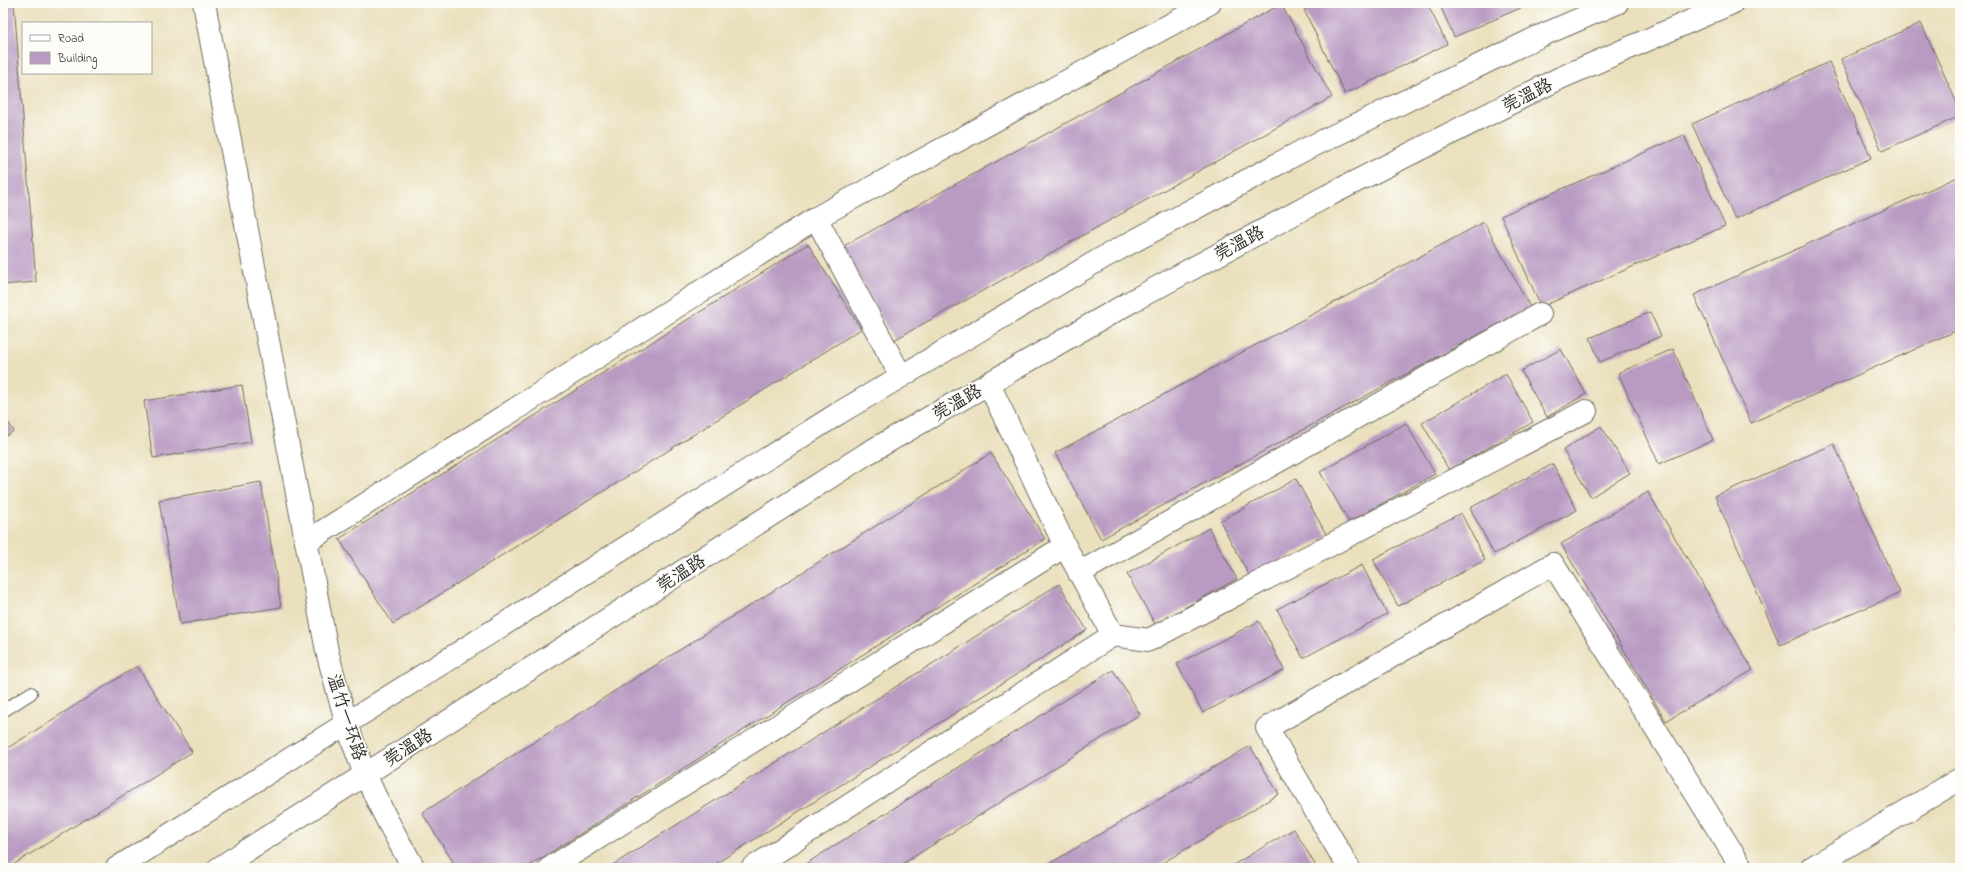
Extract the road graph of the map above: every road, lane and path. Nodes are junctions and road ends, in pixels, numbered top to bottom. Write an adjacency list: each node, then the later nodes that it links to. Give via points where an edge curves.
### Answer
1 (204, 3): 10 (street, 温竹一环路)
2 (1210, 3): 5 (street)
3 (1617, 3): 7 (street, via 1538,37 1302,151 1104,257)
4 (1732, 3): 8 (street, 莞温路, via 1558,79 1334,192 1132,301)
5 (816, 218): 7 (street); 10 (street)
6 (1540, 314): 12 (street)
7 (901, 376): 16 (street)
8 (988, 384): 11 (street); 17 (street, 莞温路, via 866,454)
9 (1586, 411): 13 (street, via 1149,640)
10 (306, 542): 16 (street, 温竹一环路, via 327,651)
11 (1065, 546): 12 (street); 22 (street)
12 (1079, 573): 13 (street)
13 (1113, 635): 23 (street)
14 (31, 693): 15 (lane)
15 (3, 711)
16 (347, 723): 17 (street, 温竹一环路); 19 (street)
17 (366, 775): 20 (street, 莞温路); 21 (street, 温竹一环路, via 393,834)
18 (1960, 779): 26 (street)
19 (117, 868)
20 (219, 868)
21 (414, 868)
22 (550, 868)
23 (752, 868)
24 (1349, 868): 25 (street, via 1267,728 1553,564)
25 (1742, 868)
26 (1811, 868)

